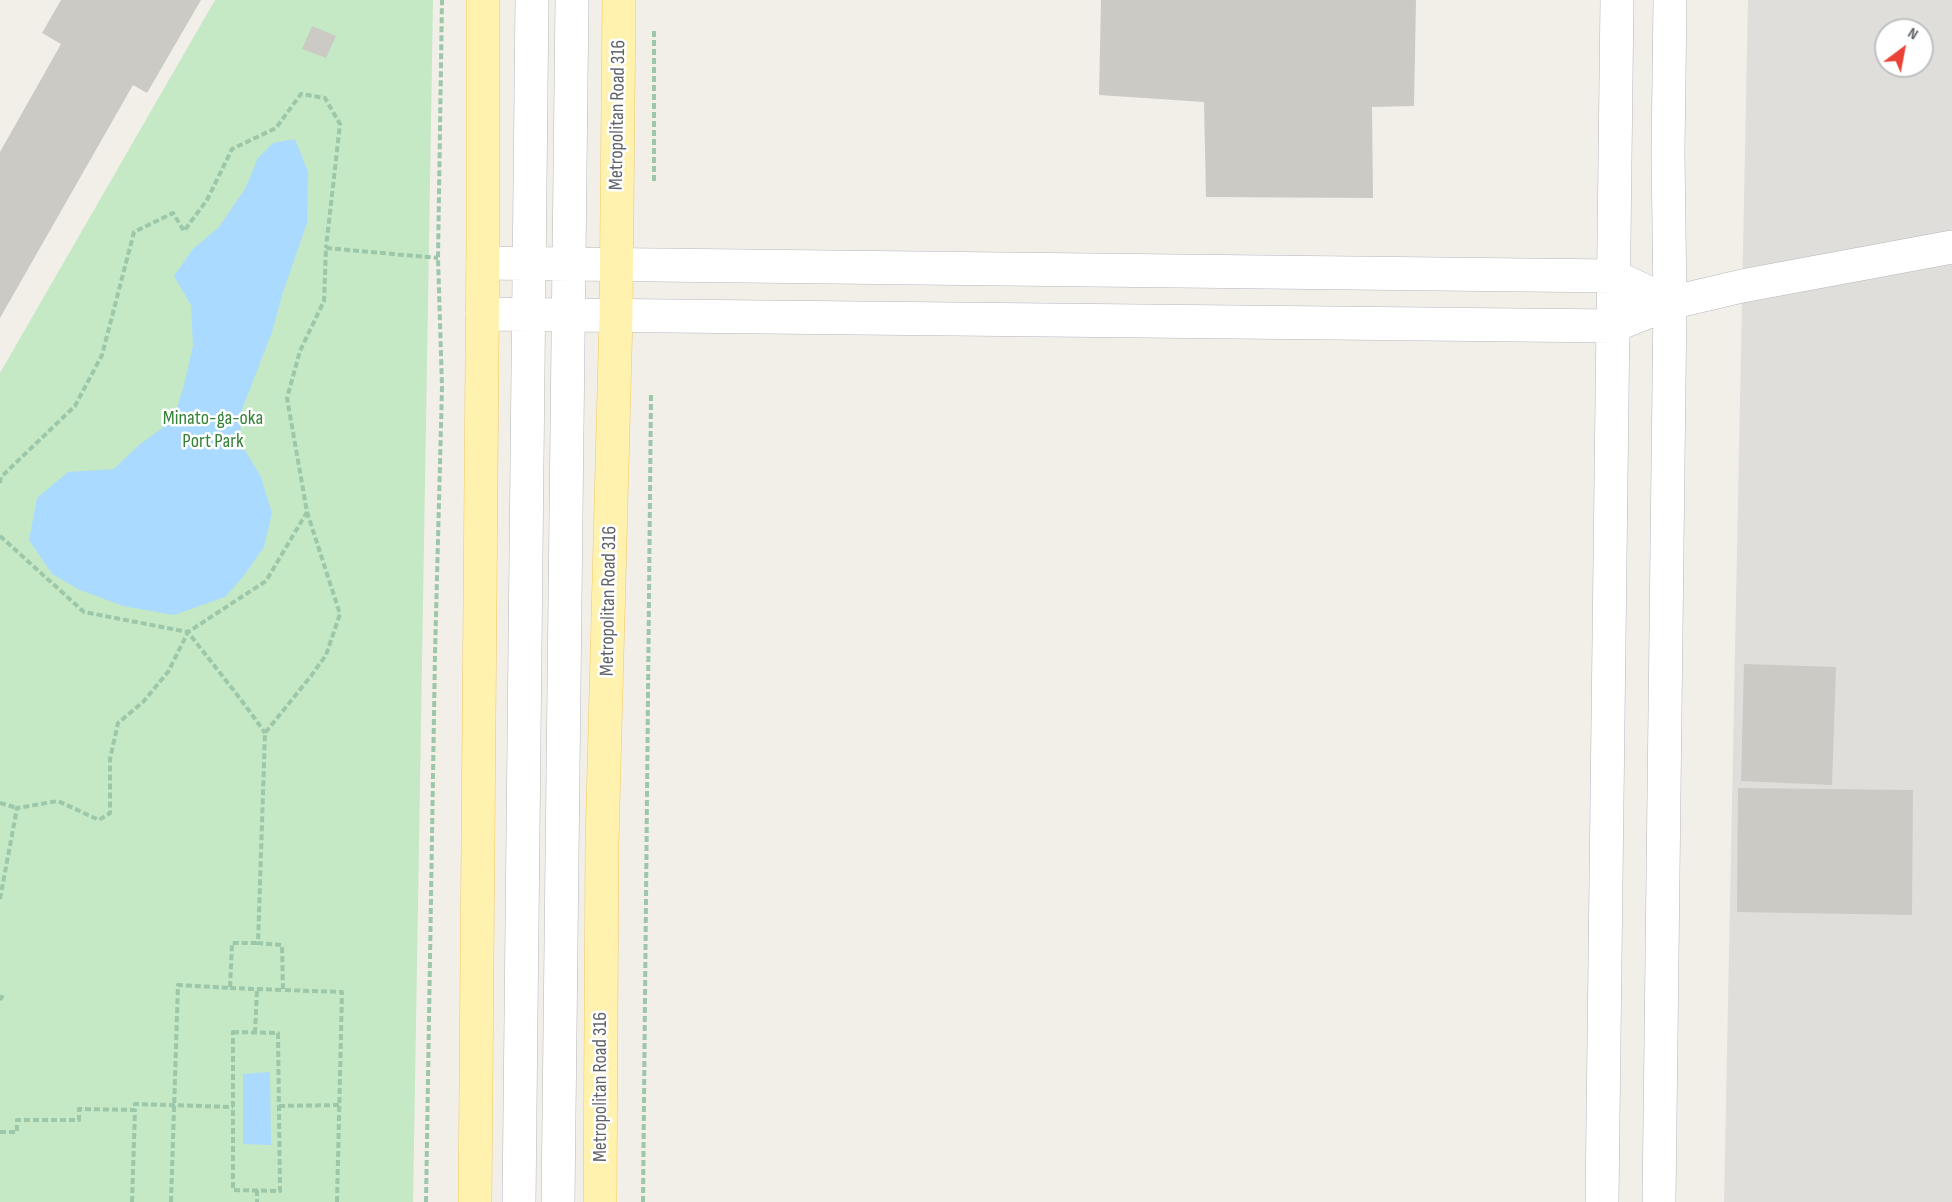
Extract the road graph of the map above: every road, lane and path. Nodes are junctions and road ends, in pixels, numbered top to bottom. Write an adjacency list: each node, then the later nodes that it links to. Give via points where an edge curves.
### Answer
1 (442, 0): 12 (path)
2 (483, 0): 13 (main road)
3 (532, 0): 14 (street)
4 (572, 0): 15 (street)
5 (619, 0): 16 (main road, Metropolitan Road 316)
6 (1617, 0): 17 (street)
7 (1670, 0): 18 (street)
8 (654, 23): 9 (path)
9 (654, 181)
10 (1952, 247): 18 (street)
11 (326, 248): 12 (path); 25 (path, via 340,124 325,98 301,94 276,128 232,149 207,200 184,231 173,213 134,232 102,355 75,406 1,477); 26 (path, via 324,301 300,351 287,398)
12 (438, 258): 49 (path, via 442,387)
13 (483, 263): 14 (street); 19 (main road)
14 (530, 263): 15 (street); 20 (street)
15 (569, 264): 16 (street); 21 (street)
16 (616, 264): 17 (street); 22 (main road, Metropolitan Road 316)
17 (1613, 276): 18 (street); 23 (street)
18 (1670, 303): 23 (street); 56 (street)
19 (482, 314): 20 (street); 50 (main road)
20 (529, 315): 21 (street); 51 (street)
21 (568, 315): 22 (street); 52 (street)
22 (616, 316): 23 (street); 53 (main road, Metropolitan Road 316, via 602,843)
23 (1613, 326): 55 (street)
24 (651, 393): 54 (path)
25 (0, 483)
26 (307, 512): 28 (path, via 266,581); 29 (path, via 340,614 326,655)
27 (0, 536): 28 (path, via 84,612)
28 (188, 632): 29 (path); 31 (path, via 168,672 143,702 118,723 110,759 110,813 99,820 58,801)
29 (265, 733): 33 (path)
30 (0, 803): 31 (path)
31 (17, 808): 32 (path)
32 (0, 899)
33 (258, 944): 34 (path, via 232,943); 36 (path, via 282,945)
34 (230, 988): 35 (path); 39 (path, via 178,985)
35 (257, 989): 36 (path); 37 (path)
36 (283, 990): 38 (path, via 342,992)
37 (255, 1033): 40 (path, via 278,1033); 41 (path, via 233,1032)
38 (339, 1105): 40 (path); 48 (path)
39 (174, 1106): 41 (path); 42 (path, via 135,1104); 46 (path)
40 (279, 1106): 44 (path, via 280,1191)
41 (233, 1107): 44 (path, via 233,1190)
42 (135, 1110): 43 (path, via 79,1109 79,1120 17,1120 17,1132); 45 (path)
43 (0, 1132)
44 (257, 1191): 47 (path)
45 (132, 1202)
46 (171, 1202)
47 (257, 1202)
48 (337, 1202)
49 (426, 1202)
50 (475, 1202)
51 (519, 1202)
52 (558, 1202)
53 (600, 1202)
54 (643, 1202)
55 (1602, 1202)
56 (1659, 1202)

